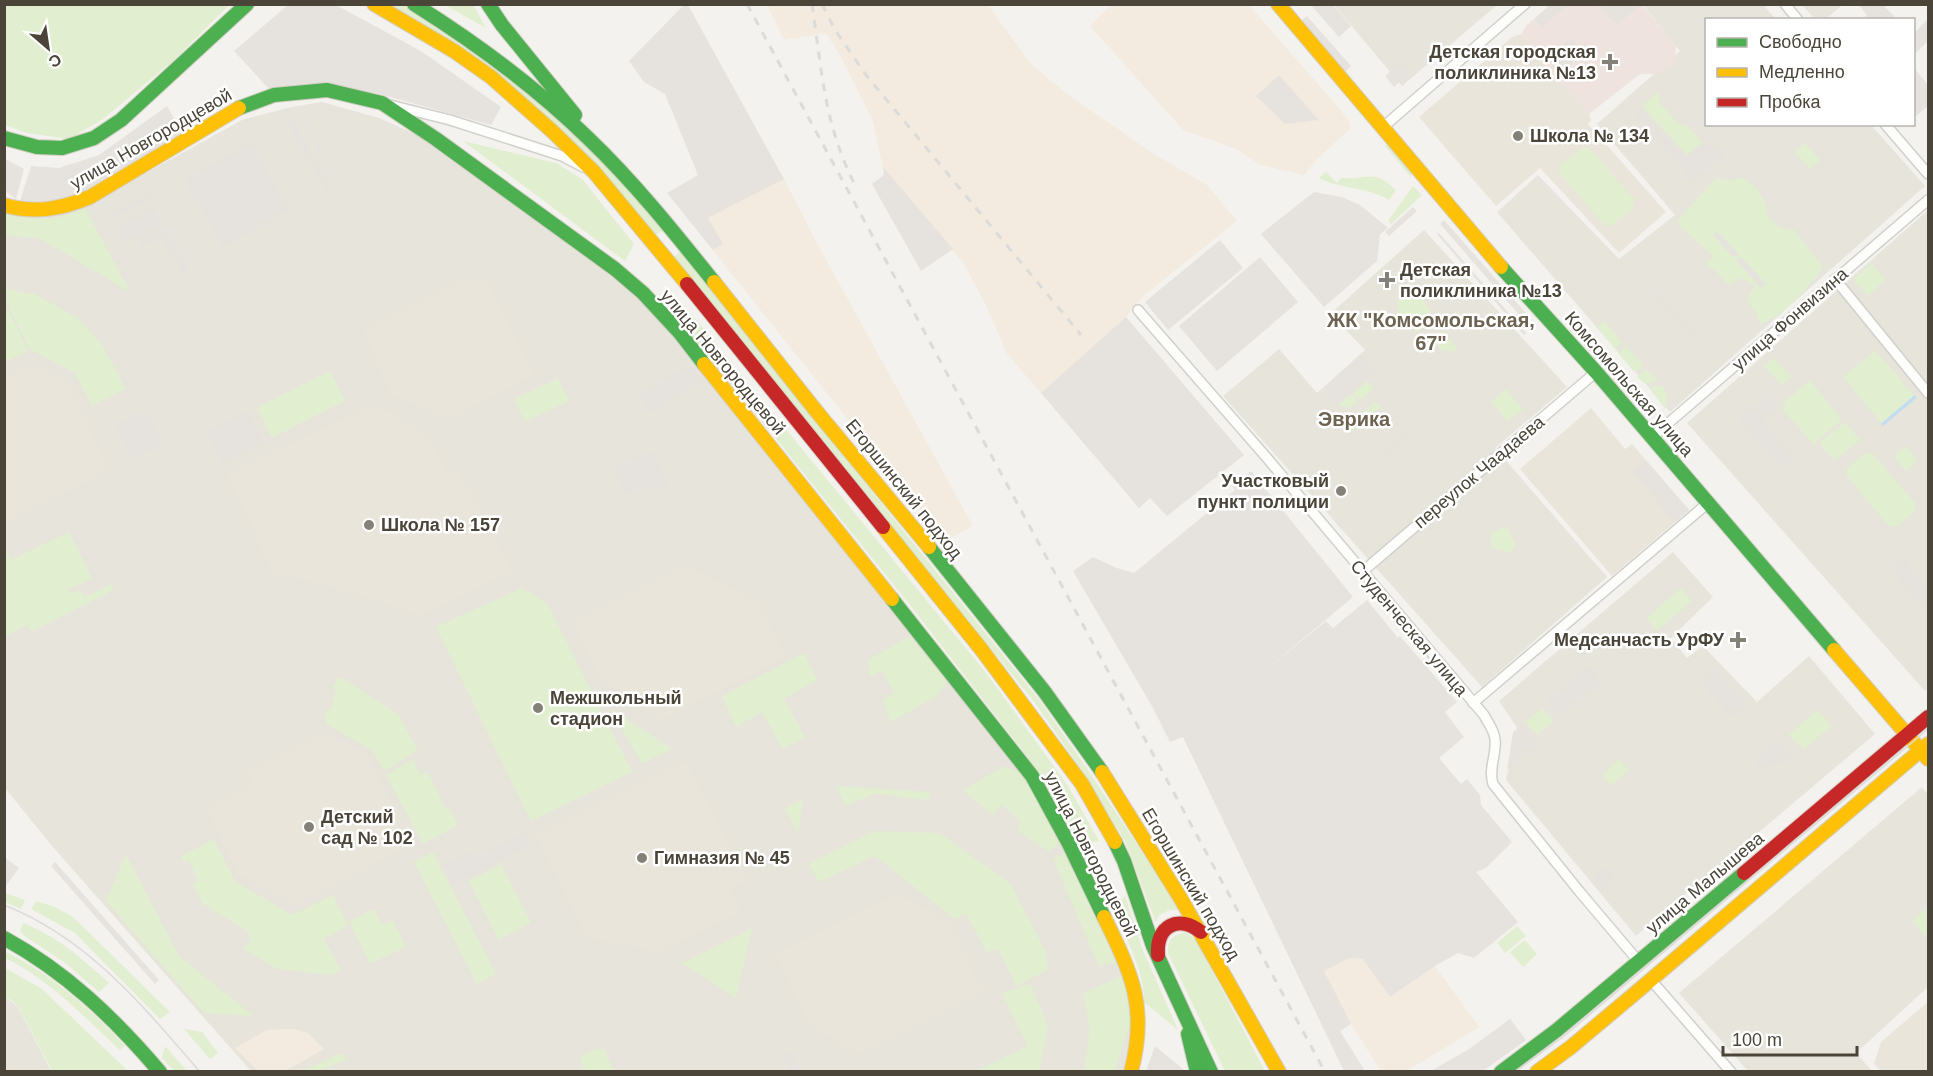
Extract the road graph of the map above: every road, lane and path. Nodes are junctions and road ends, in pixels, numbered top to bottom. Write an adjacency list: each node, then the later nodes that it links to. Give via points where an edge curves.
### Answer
1 (374, 4): 16 (main road, via 491,77)
2 (414, 4): 15 (main road, Егоршинский подход, via 502,64)
3 (488, 4): 15 (main road)
4 (1278, 4): 12 (main road, Комсомольская улица)
5 (1525, 4): 12 (street)
6 (1785, 4): 8 (street)
7 (243, 8): 13 (main road, via 121,120 94,138 62,148 37,147)
8 (1796, 18)
9 (382, 103): 10 (street); 14 (main road, улица Новгородцевой); 19 (main road, улица Новгородцевой, via 327,90 274,95 210,123 74,205 43,212)
10 (450, 120): 14 (street, via 435,125); 16 (street, via 562,156)
11 (1888, 126): 17 (street)
12 (1382, 128): 22 (main road, Комсомольская улица)
13 (4, 138)
14 (436, 139): 38 (main road, улица Новгородцевой, via 615,269 667,318 1014,751 1044,796 1128,964 1138,1001 1139,1037)
15 (610, 160): 31 (main road, Егоршинский подход, via 1025,666 1095,763)
16 (594, 172): 33 (main road, via 944,602 1082,784 1124,861)
17 (1929, 174)
18 (1929, 200): 20 (street, улица Фонвизина)
19 (4, 205)
20 (1834, 279): 23 (street); 24 (street, улица Фонвизина)
21 (1138, 310): 26 (street, Студенческая улица)
22 (1596, 372): 24 (main road, Комсомольская улица); 26 (street, переулок Чаадаева)
23 (1929, 393)
24 (1651, 438): 25 (main road, Комсомольская улица)
25 (1708, 503): 27 (street); 29 (main road, Комсомольская улица)
26 (1362, 572): 27 (street, Студенческая улица)
27 (1473, 703): 34 (street, Студенческая улица, via 1494,736 1490,773 1493,784)
28 (1929, 717): 29 (main road, улица Малышева)
29 (1908, 735): 30 (main road, Комсомольская улица); 34 (main road, улица Малышева)
30 (1926, 751): 35 (main road)
31 (1205, 936): 33 (main road, via 1187,923 1169,926 1157,942); 41 (main road, Егоршинский подход)
32 (4, 938): 37 (main road, via 58,970 88,995)
33 (1159, 960): 36 (main road)
34 (1640, 962): 42 (main road, улица Малышева)
35 (1651, 980): 43 (main road); 44 (street)
36 (1176, 998): 39 (main road); 40 (main road)
37 (160, 1071)
38 (1131, 1071)
39 (1197, 1071)
40 (1210, 1071)
41 (1279, 1071)
42 (1501, 1071)
43 (1537, 1071)
44 (1731, 1071)

